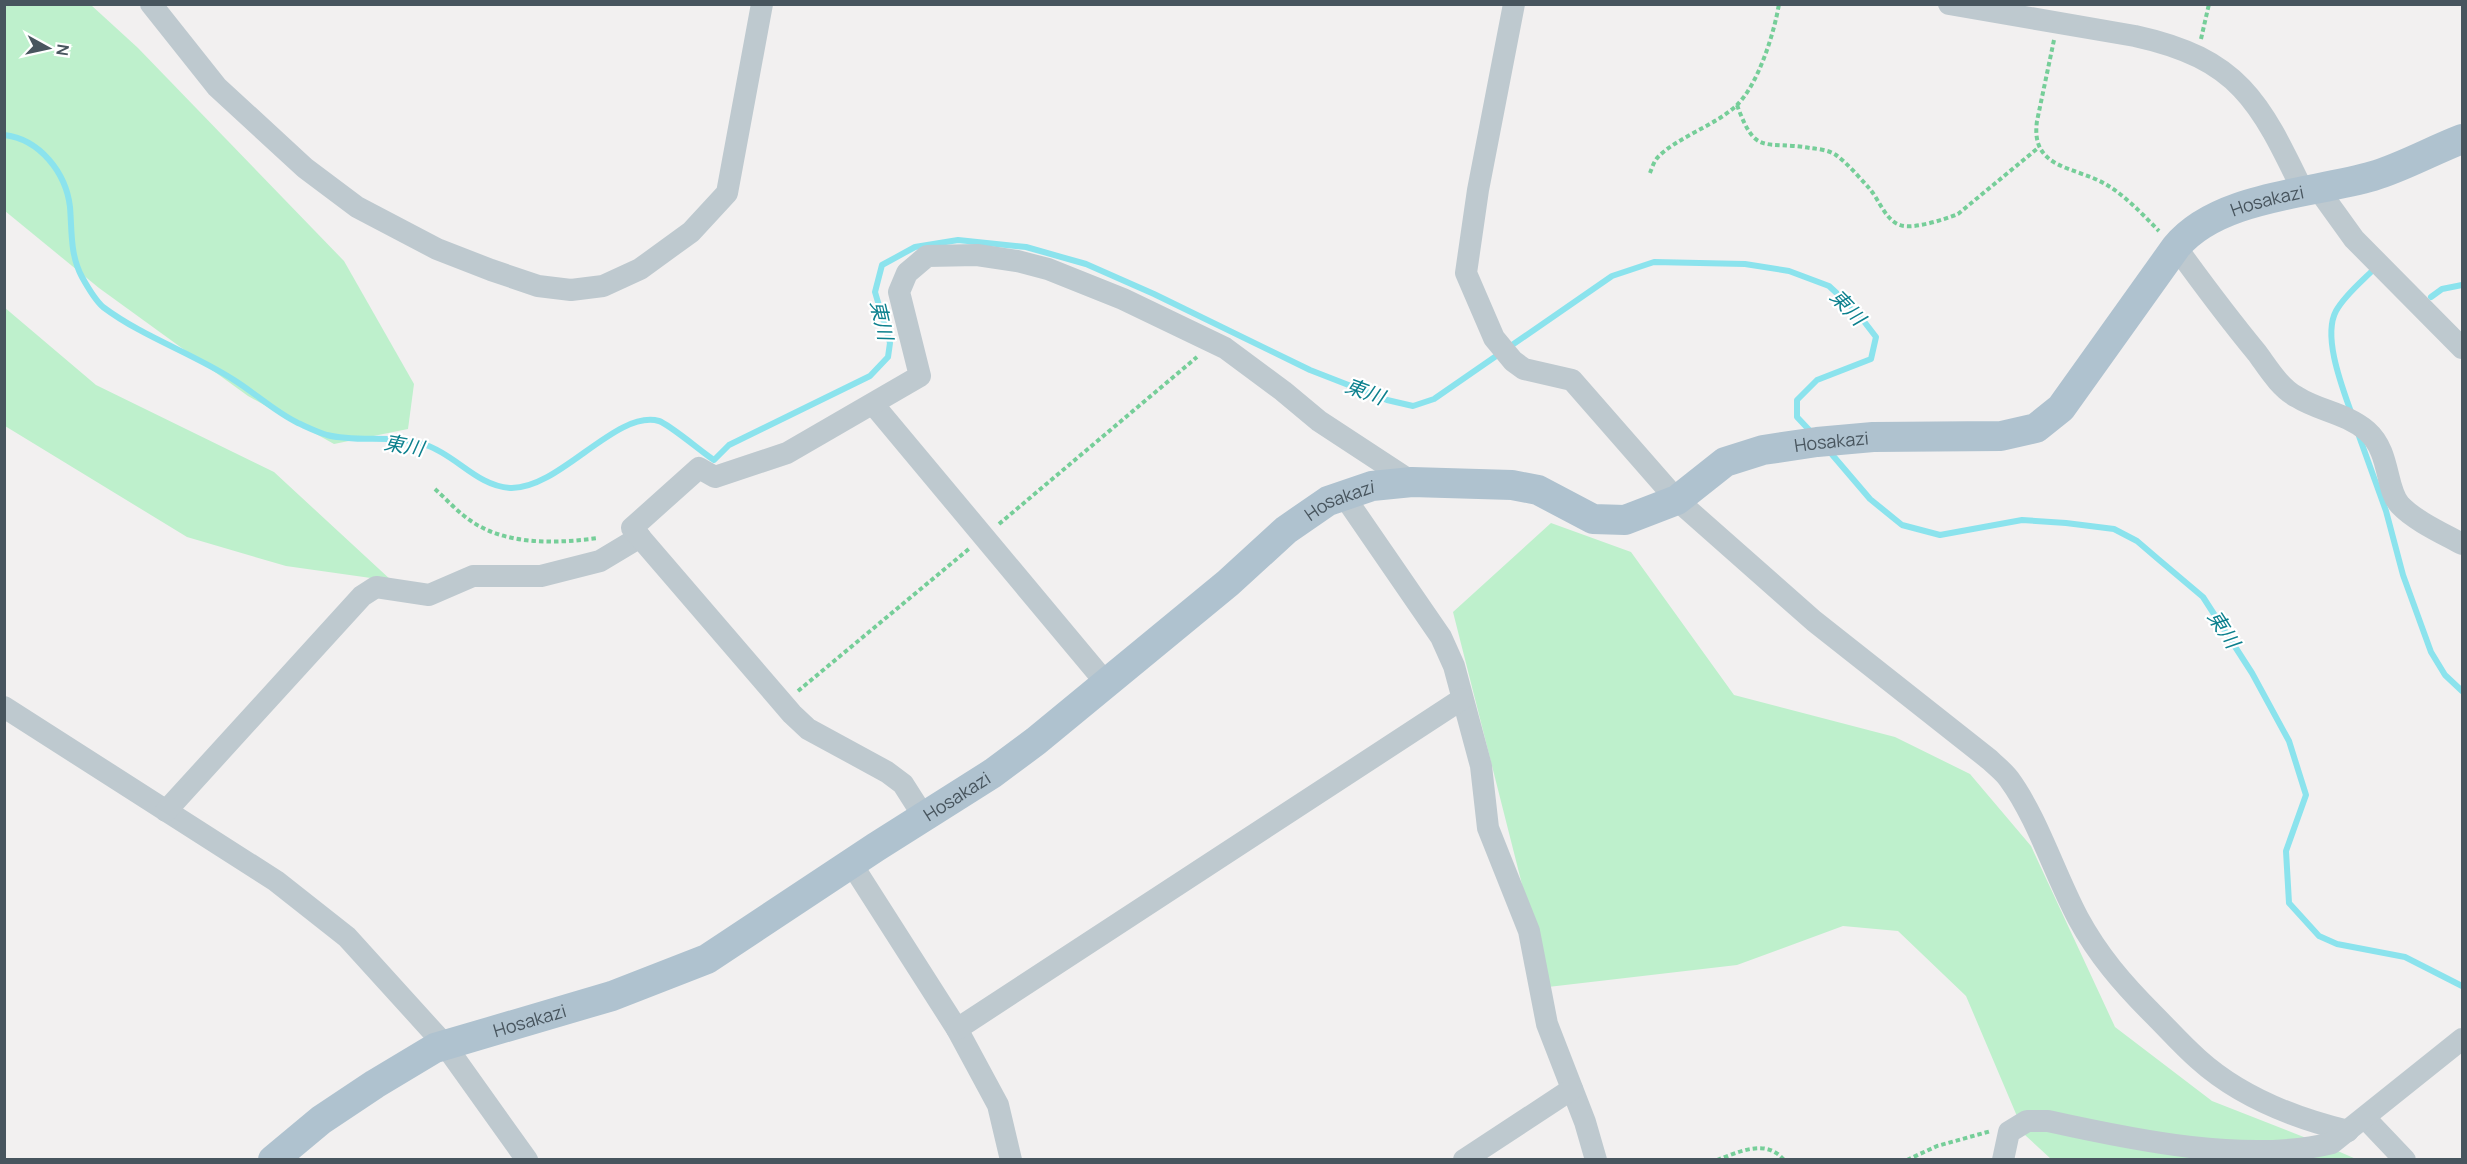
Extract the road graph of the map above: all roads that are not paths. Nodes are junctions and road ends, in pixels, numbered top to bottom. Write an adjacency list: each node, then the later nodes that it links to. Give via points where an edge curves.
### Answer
1 (151, 4): 2 (street, via 217,87 305,168 357,207 437,249 538,286 571,290 603,286 640,269 691,232 727,193)
2 (762, 4)
3 (1514, 4): 12 (street, via 1466,273 1494,338 1513,361 1524,369 1572,380)
4 (1949, 4): 6 (street, via 2159,41 2197,56 2242,86)
5 (2463, 139): 6 (main road, Hosakazi, via 2374,175)
6 (2311, 191): 7 (main road, Hosakazi, via 2221,214 2198,225); 8 (street)
7 (2176, 248): 12 (main road, Hosakazi, via 2061,408 2036,428 2001,436 1910,436 1763,450 1725,462); 14 (street, via 2279,381 2296,397 2344,416 2368,432 2380,447 2400,505)
8 (2463, 348)
9 (873, 404): 10 (street, via 920,376 899,292 907,273 927,256 977,255 1048,269 1123,299 1225,348 1319,421); 13 (street, via 787,453 715,477 699,468); 15 (street)
10 (1412, 483): 11 (main road, Hosakazi, via 1372,486); 12 (main road, Hosakazi, via 1512,485 1538,490 1593,519 1625,520)
11 (1344, 496): 15 (main road, Hosakazi, via 1328,501 1286,530); 16 (street, via 1442,637)
12 (1677, 500): 25 (street, via 1814,621 2009,779 2097,952 2117,978 2198,1059 2253,1098 2284,1112)
13 (636, 533): 18 (street, via 600,561 541,576 473,576 429,595 376,587 362,596); 19 (street, via 792,714 808,729 903,784)
14 (2463, 544)
15 (1106, 683): 19 (main road, Hosakazi, via 993,773)
16 (1462, 699): 21 (street); 24 (street, via 1481,766 1488,828 1529,931 1547,1024)
17 (4, 707): 18 (street)
18 (166, 811): 23 (street, via 276,881 347,937)
19 (924, 817): 20 (main road, Hosakazi)
20 (851, 863): 21 (street); 23 (main road, Hosakazi, via 707,958 612,996)
21 (957, 1029): 28 (street, via 998,1105)
22 (2463, 1039): 25 (street)
23 (445, 1045): 26 (main road, Hosakazi, via 321,1120); 27 (street)
24 (1572, 1089): 29 (street); 30 (street)
25 (2356, 1124): 31 (street, via 2332,1143 2310,1151 2278,1155 2177,1150 2048,1121 2026,1122 2009,1132); 32 (street)
26 (273, 1160)
27 (527, 1160)
28 (1011, 1160)
29 (1464, 1160)
30 (1596, 1160)
31 (2003, 1160)
32 (2406, 1160)

